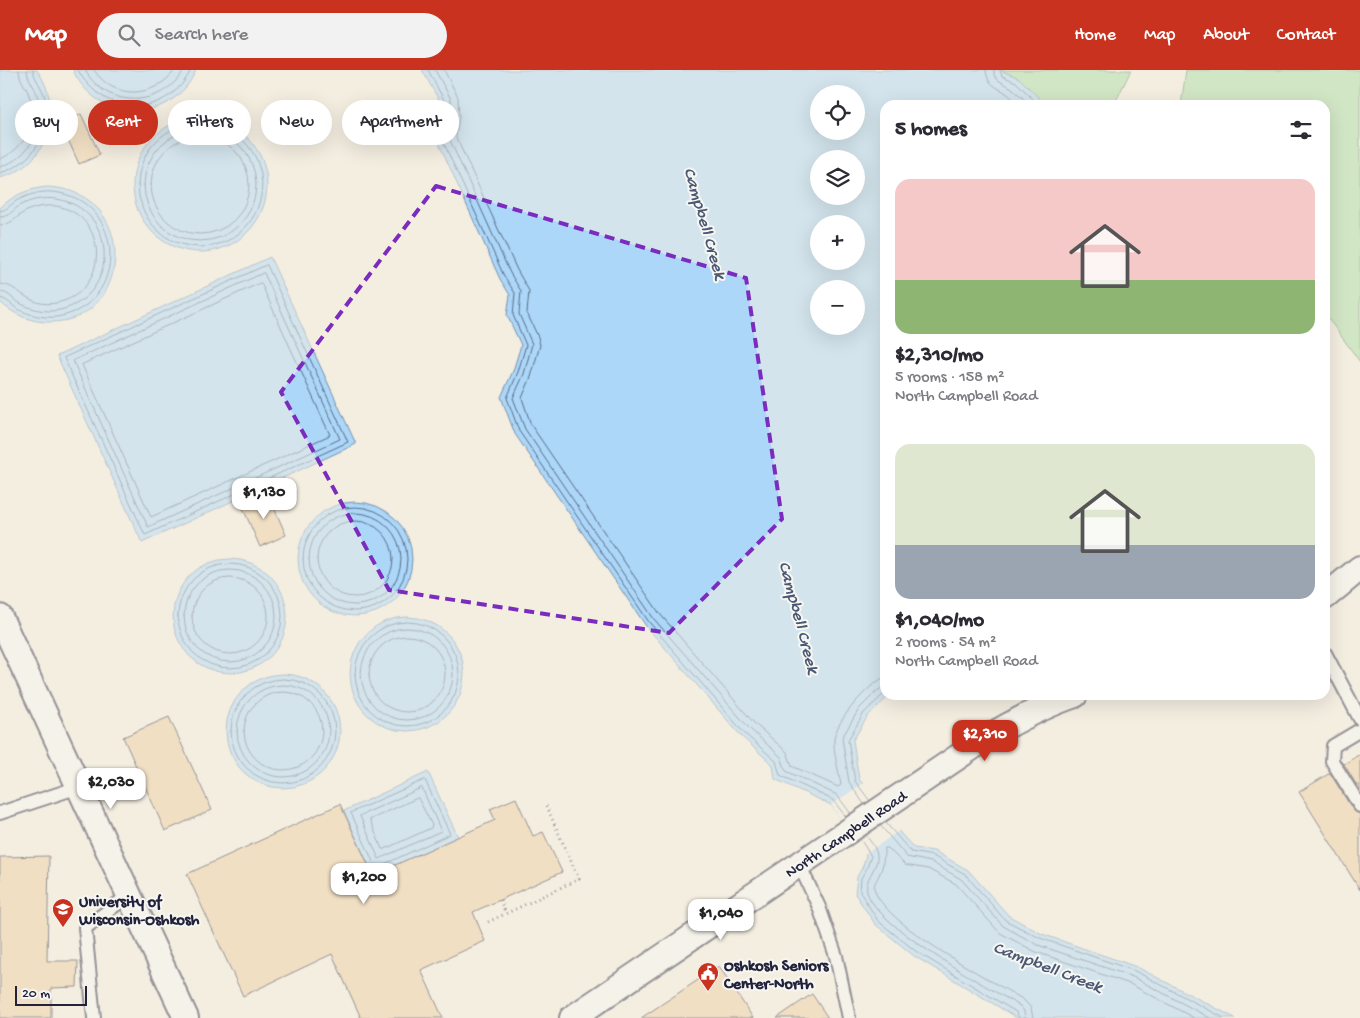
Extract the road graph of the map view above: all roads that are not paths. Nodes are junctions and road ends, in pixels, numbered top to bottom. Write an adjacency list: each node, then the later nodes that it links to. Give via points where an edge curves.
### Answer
1 (1360, 568): 2 (street)
2 (1330, 593)
3 (0, 618): 8 (street)
4 (1330, 662): 6 (lane)
5 (1061, 700): 11 (street, North Campbell Road, via 983,740)
6 (1360, 719)
7 (1360, 730): 9 (lane, via 1333,746 1332,761)
8 (79, 787): 10 (lane); 12 (street)
9 (1360, 806)
10 (0, 813)
11 (799, 864): 15 (street, North Campbell Road); 16 (lane, via 819,907 836,956)
12 (129, 894): 13 (lane, via 85,928); 14 (street)
13 (94, 1018)
14 (186, 1018)
15 (572, 1018)
16 (849, 1018)

